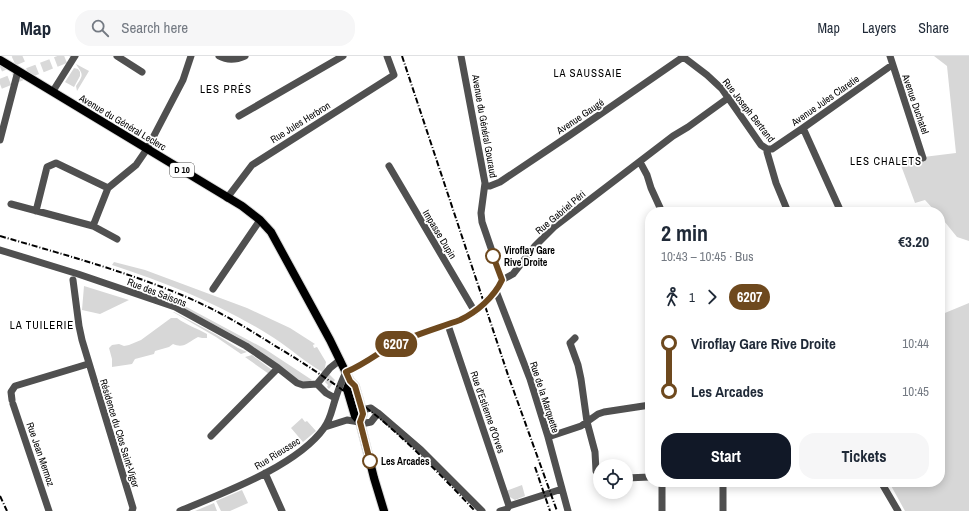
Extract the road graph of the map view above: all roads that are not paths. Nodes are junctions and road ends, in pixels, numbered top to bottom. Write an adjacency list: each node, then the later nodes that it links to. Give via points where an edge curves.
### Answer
1 (75, 56): 15 (street)
2 (117, 56): 14 (street)
3 (191, 56): 20 (street, via 183,80)
4 (219, 56): 5 (street, via 233,60)
5 (245, 56)
6 (343, 56): 17 (street)
7 (387, 56): 27 (street, Rue Jules Herbron, via 394,75 252,165)
8 (461, 56): 25 (street, Avenue du Général Gouraud)
9 (682, 56): 16 (street, Rue Joseph Bertrand, via 707,75); 25 (street, Avenue Gaugé, via 500,182)
10 (890, 56): 12 (street, Avenue Duchatel)
11 (0, 60): 13 (main road, Avenue du Général Leclerc / D 10)
12 (892, 65): 18 (street, Avenue Jules Claretie); 22 (street, Avenue Duchatel)
13 (18, 71): 15 (main road, Avenue du Général Leclerc / D 10); 19 (street)
14 (142, 72)
15 (53, 92): 20 (main road, Avenue du Général Leclerc / D 10)
16 (728, 98): 21 (street, Rue Joseph Bertrand, via 760,145); 23 (street, Rue Gabriel Péri)
17 (239, 116)
18 (804, 128): 21 (street, Avenue Jules Claretie, via 772,149); 31 (street)
19 (0, 140)
20 (147, 149): 26 (street, via 136,165); 27 (main road, Avenue du Général Leclerc / D 10)
21 (767, 149): 30 (street, Rue Joseph Bertrand)
22 (923, 158)
23 (640, 162): 29 (street); 38 (street, Rue Gabriel Péri, via 554,227 513,274)
24 (389, 166): 41 (street, Impasse Dupin)
25 (485, 186): 38 (street, Avenue du Général Gouraud, via 482,224)
26 (108, 188): 32 (street, via 56,163 47,167); 34 (street)
27 (227, 198): 33 (main road, Avenue du Général Leclerc / D 10)
28 (11, 204): 32 (street)
29 (660, 207)
30 (786, 207)
31 (839, 207)
32 (36, 211): 34 (street)
33 (260, 220): 39 (street); 44 (main road, Avenue du Général Leclerc / D 10, via 271,232)
34 (93, 226): 35 (street)
35 (117, 239)
36 (0, 250): 46 (street, Rue des Saisons, via 175,307 246,346)
37 (73, 280): 45 (street, Résidence du Clos Saint-Vigor, via 79,326)
38 (502, 280): 40 (street, Rue Gabriel Péri)
39 (213, 289)
40 (496, 292): 41 (street, Rue Gabriel Péri); 58 (street, Rue de la Marquette, via 528,373)
41 (475, 312): 42 (street, Rue Gabriel Péri)
42 (448, 325): 47 (street, Rue Gabriel Péri, via 392,346); 67 (street, Rue d'Estienne d'Orves)
43 (575, 338): 55 (street, via 570,343 578,365)
44 (340, 360): 47 (main road, Avenue du Général Leclerc / D 10); 49 (street)
45 (88, 364): 68 (street, Résidence du Clos Saint-Vigor); 69 (street, Rue Jean Mermoz, via 15,386 11,392 12,402)
46 (278, 368): 49 (street, Rue des Saisons, via 297,383); 57 (street)
47 (346, 372): 48 (main road, Avenue du Général Leclerc / D 10); 50 (street, Rue Rieussec)
48 (350, 381): 52 (main road, Avenue du Général Leclerc / D 10, via 355,386); 54 (main road, Avenue du Général Leclerc / D 10, via 347,389 355,416)
49 (317, 384): 50 (street)
50 (335, 398): 56 (street, Rue Rieussec, via 332,413)
51 (645, 407): 55 (street, via 604,412)
52 (362, 410): 53 (street, via 371,408); 54 (main road, Avenue du Général Leclerc / D 10)
53 (378, 413): 54 (street, via 371,422); 73 (street, via 432,461)
54 (360, 422): 56 (street, via 347,420); 72 (main road, Avenue du Général Leclerc / D 10)
55 (587, 422): 58 (street, via 573,430); 59 (street)
56 (325, 427): 60 (street, Rue Rieussec, via 308,446)
57 (211, 436)
58 (548, 437): 66 (street, Rue de la Marquette)
59 (595, 459)
60 (265, 473): 70 (street, Rue Rieussec); 71 (street)
61 (645, 477): 62 (street)
62 (633, 478)
63 (662, 487): 76 (street)
64 (723, 487): 77 (street)
65 (884, 487): 78 (street)
66 (562, 489): 67 (street); 75 (street, Rue de la Marquette)
67 (510, 506): 74 (street)
68 (134, 510)
69 (50, 511)
70 (180, 511)
71 (282, 511)
72 (384, 511)
73 (482, 511)
74 (500, 511)
75 (568, 511)
76 (662, 511)
77 (723, 511)
78 (898, 511)

